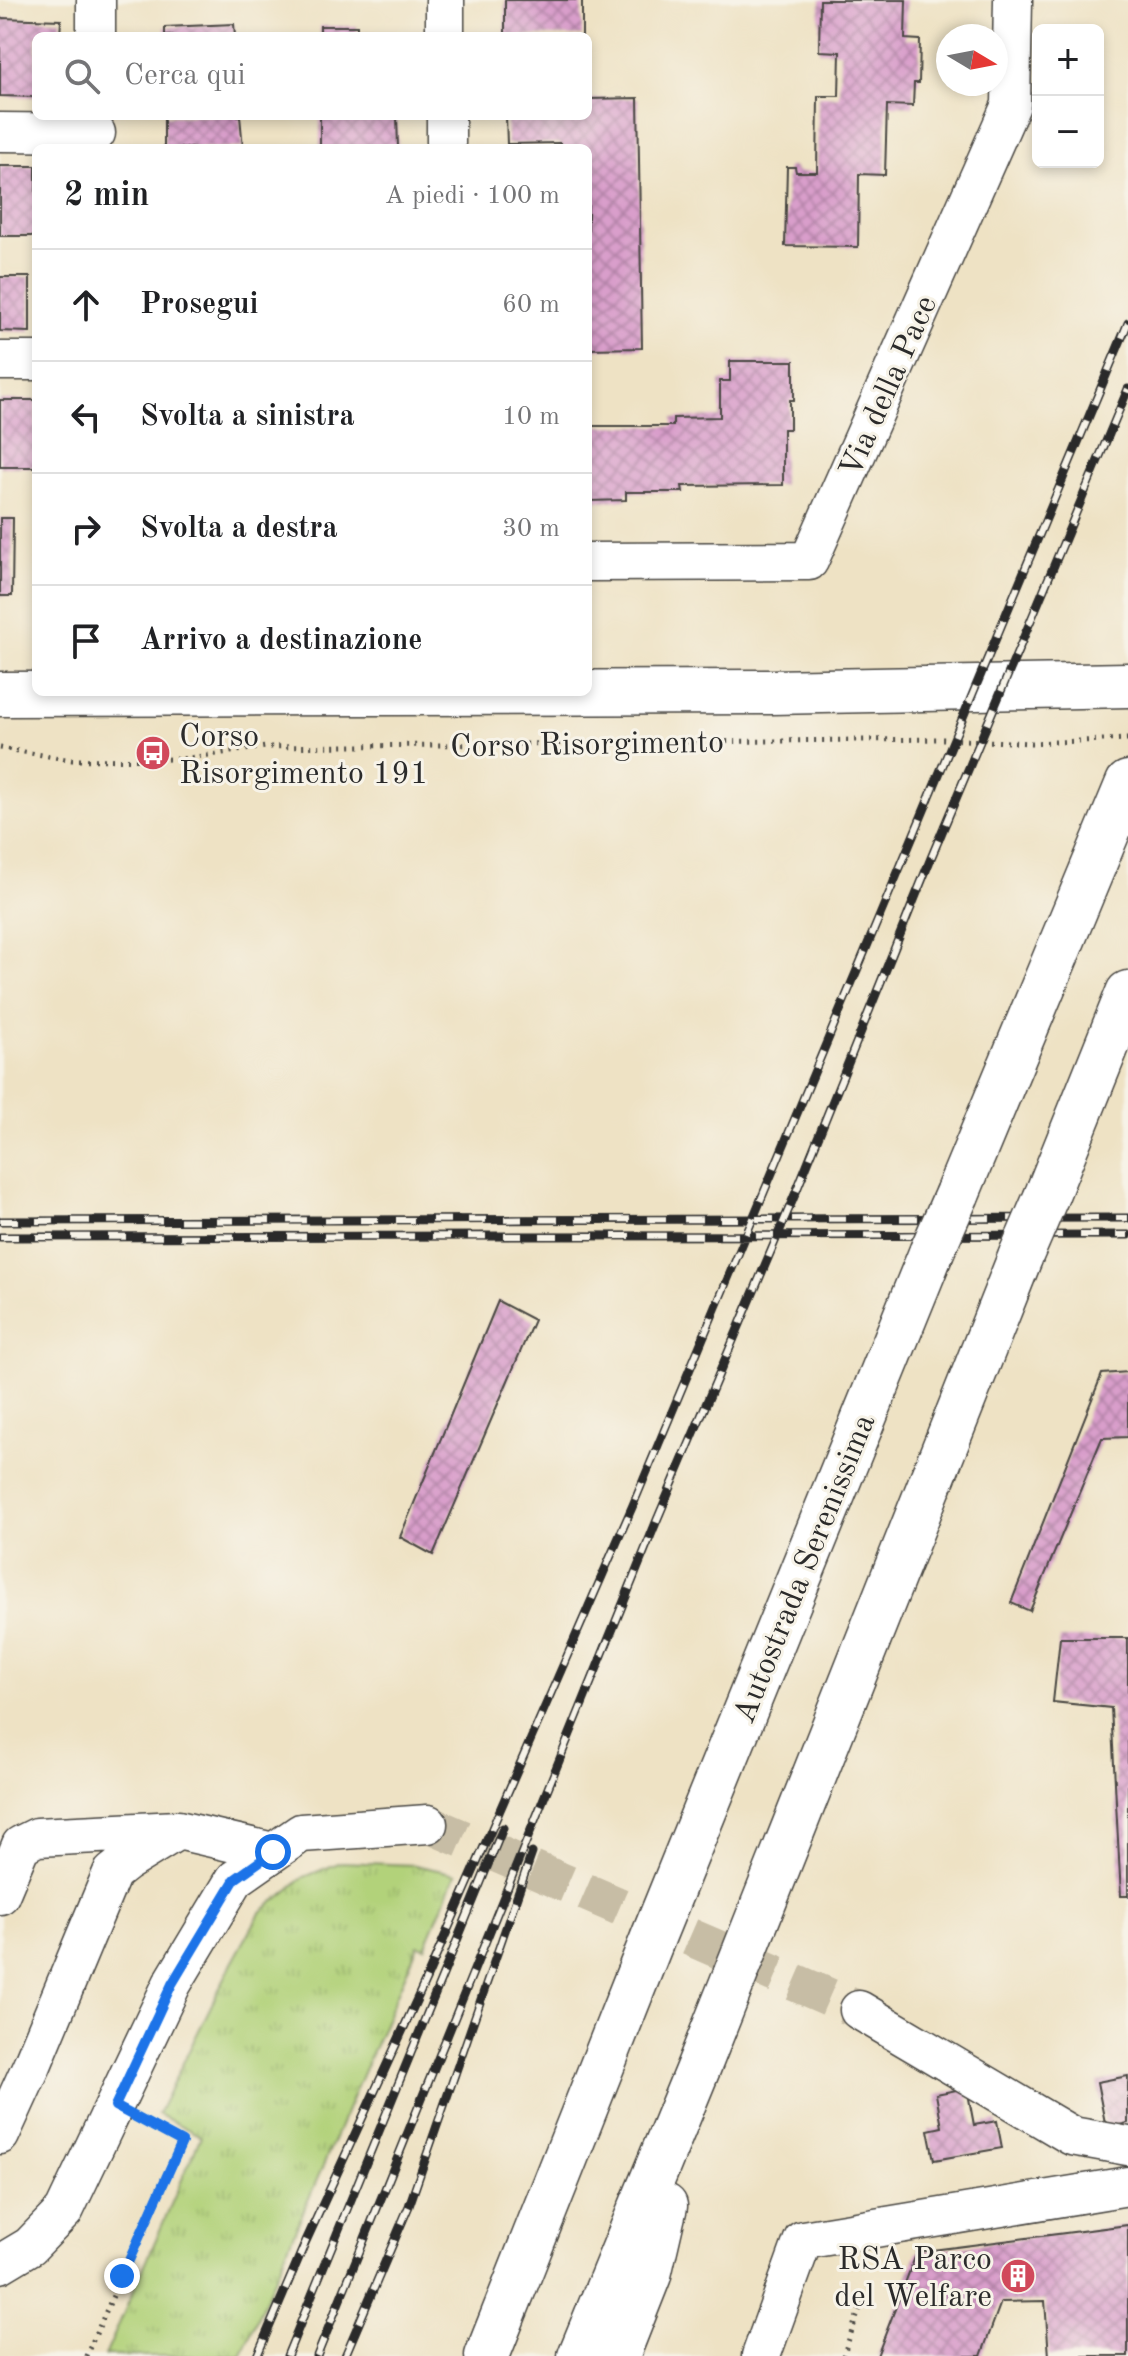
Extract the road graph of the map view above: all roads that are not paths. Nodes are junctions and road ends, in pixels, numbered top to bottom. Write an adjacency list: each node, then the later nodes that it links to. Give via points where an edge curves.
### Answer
1 (96, 0): 4 (street)
2 (445, 0): 5 (street)
3 (1013, 0): 12 (street, Via della Pace, via 1011,105 809,561)
4 (96, 32)
5 (445, 32)
6 (446, 120): 9 (street)
7 (0, 132): 8 (street)
8 (96, 132)
9 (446, 144)
10 (0, 361): 11 (street)
11 (32, 361)
12 (592, 562)
13 (1128, 685): 14 (main road, Corso Risorgimento)
14 (592, 693)
15 (0, 694): 16 (main road, Corso Risorgimento)
16 (32, 694)
17 (1128, 783): 29 (main road, Autostrada Serenissima, bridge, via 931,1253)
18 (1128, 993): 24 (main road, bridge)
19 (428, 1824): 21 (street, via 301,1833)
20 (178, 1830): 21 (street); 22 (street, via 37,1837 21,1845); 25 (street, via 112,1873)
21 (273, 1852): 28 (street, via 235,1879 172,1984 64,2211 30,2246)
22 (0, 1895)
23 (859, 2010): 26 (street, via 1072,2136)
24 (699, 2066): 30 (main road); 31 (main road, via 649,2275)
25 (0, 2135)
26 (1128, 2146)
27 (1128, 2186): 32 (street, via 803,2240)
28 (0, 2264)
29 (487, 2356)
30 (580, 2356)
31 (617, 2356)
32 (761, 2356)

